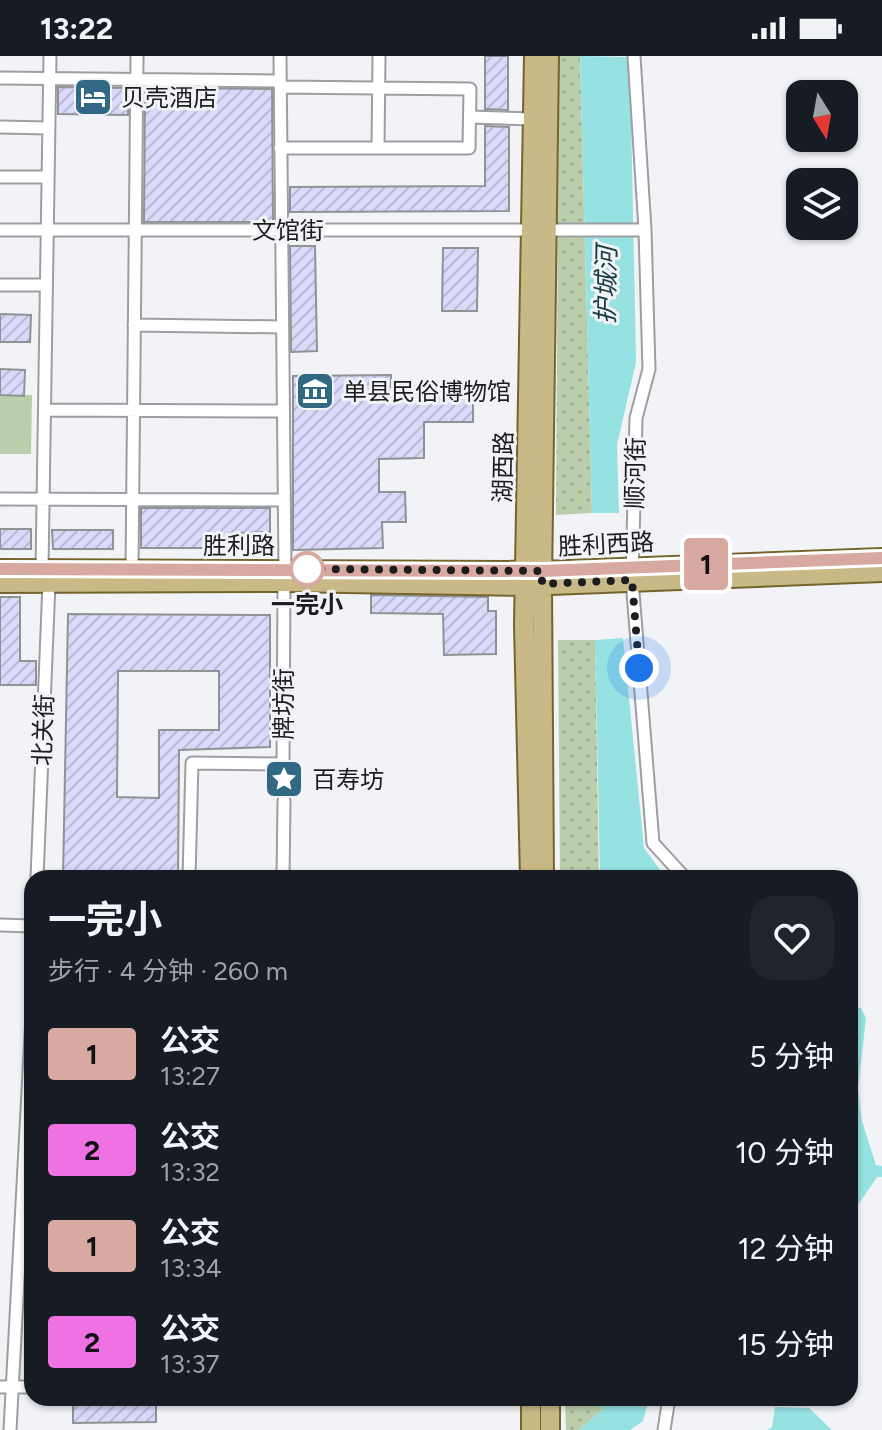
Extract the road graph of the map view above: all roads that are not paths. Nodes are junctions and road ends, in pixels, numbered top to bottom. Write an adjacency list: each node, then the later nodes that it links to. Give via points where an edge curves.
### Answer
1 (50, 56): 9 (street, 北关街)
2 (137, 56): 10 (street)
3 (280, 56): 11 (street)
4 (379, 56): 12 (street)
5 (534, 56): 14 (main road, 湖西路)
6 (549, 56): 25 (main road, 湖西路)
7 (634, 56): 26 (street, 顺河街)
8 (0, 78): 9 (street)
9 (49, 79): 10 (street); 16 (street, 北关街)
10 (137, 80): 11 (street); 23 (street)
11 (280, 84): 12 (street); 17 (street)
12 (379, 88): 13 (street, via 470,89); 18 (street)
13 (470, 117): 14 (street); 18 (street, via 469,148)
14 (533, 119): 25 (main road, 湖西路)
15 (0, 127): 16 (street)
16 (49, 128): 20 (street, 北关街)
17 (280, 148): 18 (street); 24 (street)
18 (378, 148)
19 (0, 177): 20 (street)
20 (48, 177): 22 (street, 北关街)
21 (0, 230): 22 (street, 文馆街)
22 (47, 230): 23 (street, 文馆街); 28 (street, 北关街)
23 (134, 230): 24 (street, 文馆街); 29 (street)
24 (281, 230): 25 (street, 文馆街); 30 (street)
25 (539, 230): 26 (street, 文馆街); 45 (main road, 湖西路)
26 (645, 230): 42 (street, 顺河街, via 649,369 636,418)
27 (0, 285): 28 (street)
28 (46, 285): 31 (street, 北关街)
29 (134, 325): 30 (street); 32 (street)
30 (282, 327): 33 (street)
31 (45, 410): 32 (street); 35 (street, 北关街)
32 (133, 411): 33 (street); 36 (street)
33 (283, 411): 37 (street)
34 (0, 499): 35 (street)
35 (43, 500): 36 (street); 44 (street, 北关街)
36 (132, 500): 37 (street); 40 (street)
37 (284, 500): 43 (street)
38 (882, 558): 42 (main road, 胜利西路)
39 (0, 569): 44 (main road, 胜利路)
40 (132, 569): 43 (main road, 胜利路); 44 (main road, 胜利路)
41 (882, 572): 42 (main road, 胜利西路)
42 (633, 573): 45 (main road, 胜利西路); 53 (street, 顺河街, via 653,843)
43 (284, 575): 44 (main road, 胜利路); 45 (main road, 胜利路); 49 (street, 牌坊街, via 283,764 192,763)
44 (46, 576): 46 (main road, 胜利路); 48 (street, 北关街)
45 (533, 578): 51 (main road, 湖西路); 52 (main road, 湖西路)
46 (0, 583)
47 (284, 801): 50 (street)
48 (37, 870)
49 (189, 870)
50 (283, 870)
51 (530, 870)
52 (544, 870)
53 (678, 870)
54 (0, 925): 55 (street)
55 (24, 926)
56 (24, 1199): 57 (street)
57 (6, 1387): 61 (street)
58 (531, 1406): 62 (main road)
59 (550, 1406): 63 (main road)
60 (668, 1406): 64 (street)
61 (10, 1430)
62 (531, 1430)
63 (550, 1430)
64 (664, 1430)

